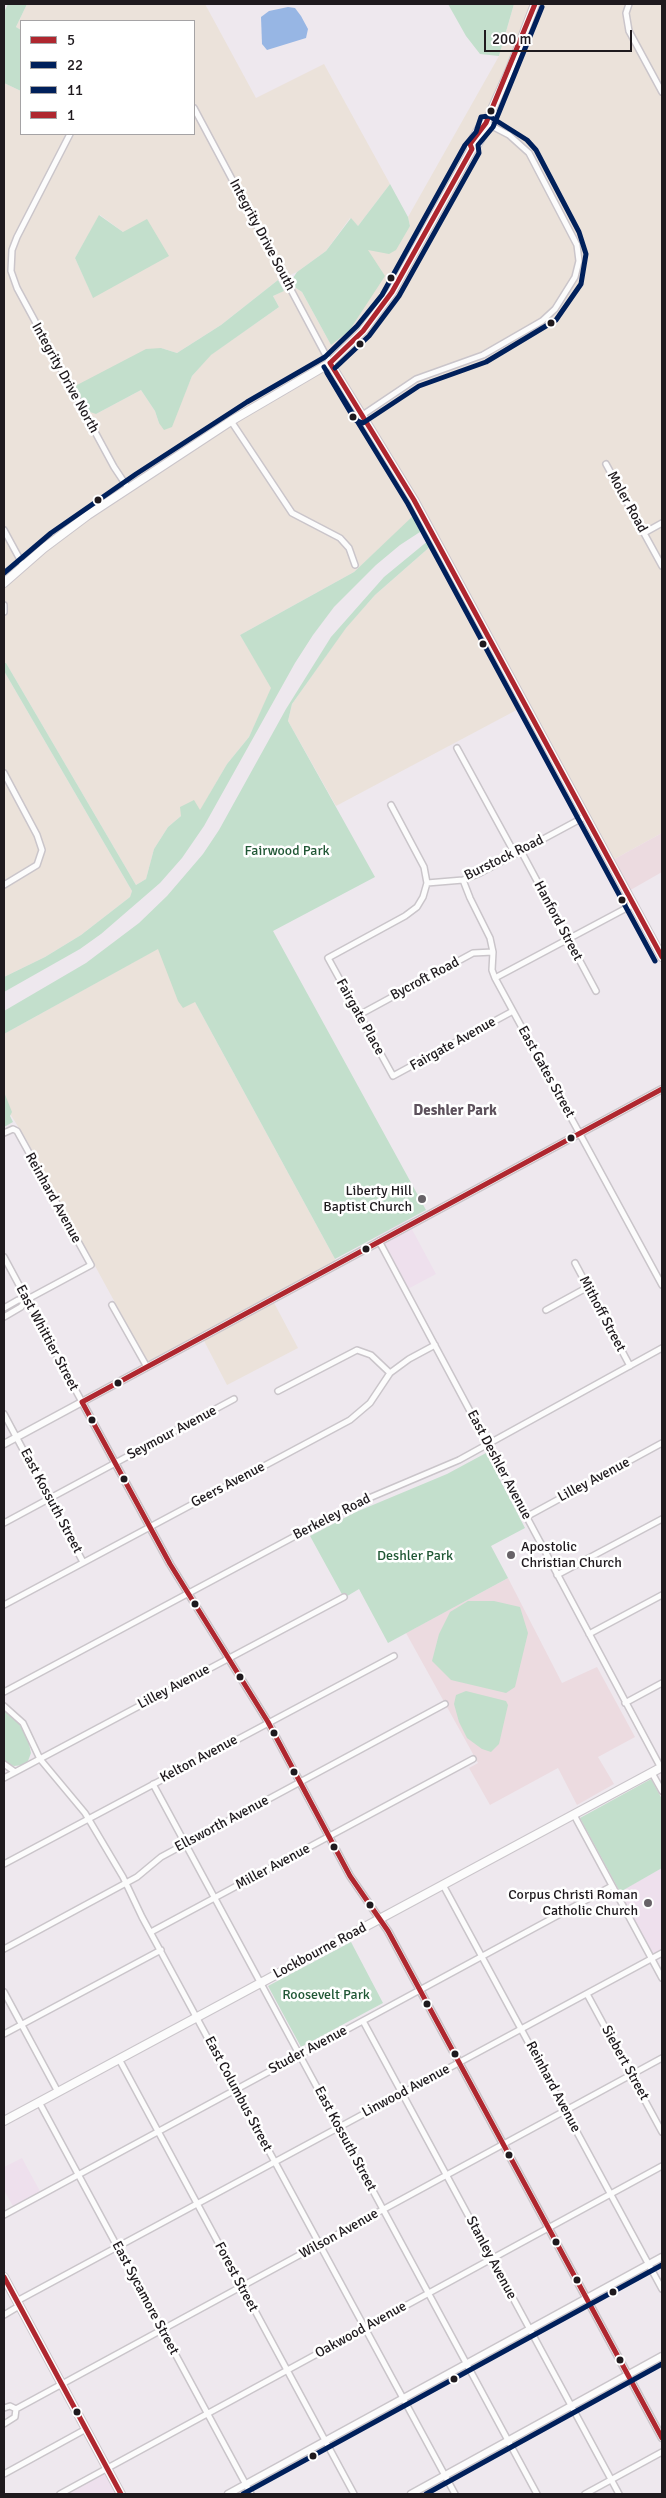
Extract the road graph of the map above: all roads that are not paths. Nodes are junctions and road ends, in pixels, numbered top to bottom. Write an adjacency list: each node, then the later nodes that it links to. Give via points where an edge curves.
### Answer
1 (535, 4): 5 (main road)
2 (630, 4): 3 (street, via 626,13 629,31)
3 (662, 92)
4 (195, 110): 7 (street, Integrity Drive South)
5 (485, 125): 7 (main road, via 483,136 472,149 388,299 363,331); 8 (street, via 509,135 528,153 577,245 576,277 555,309 538,324 483,355 416,379)
6 (69, 135): 11 (street, Integrity Drive North, via 12,250 10,264 14,283)
7 (330, 363): 8 (main road); 9 (main road)
8 (361, 416): 24 (main road, via 414,500)
9 (231, 421): 11 (main road); 16 (street, via 292,513 340,538 349,548)
10 (606, 464): 14 (street, Moler Road)
11 (128, 488): 15 (main road)
12 (662, 523): 14 (street)
13 (4, 530): 15 (street)
14 (644, 533): 17 (street, Moler Road)
15 (23, 565): 18 (main road)
16 (355, 565)
17 (662, 566)
18 (4, 583)
19 (4, 605): 20 (street)
20 (4, 612)
21 (457, 748): 26 (street)
22 (4, 773): 29 (street, via 42,850 37,865)
23 (391, 805): 28 (street, via 422,862)
24 (586, 816): 25 (street, Burstock Road); 30 (main road)
25 (521, 851): 26 (street, Burstock Road); 31 (street, Hanford Street)
26 (515, 854): 27 (street, Burstock Road)
27 (463, 880): 28 (street, Burstock Road); 32 (street, East Gates Street, via 490,938)
28 (427, 883): 37 (street, Fairgate Place, via 423,897 412,912 328,958)
29 (4, 884)
30 (634, 904): 31 (street); 33 (main road)
31 (568, 939): 34 (street); 35 (street, Hanford Street)
32 (493, 952): 34 (street, East Gates Street); 37 (street, Bycroft Road, via 473,953)
33 (662, 957)
34 (495, 978): 36 (street, East Gates Street)
35 (596, 991)
36 (513, 1011): 38 (street, Fairgate Avenue); 41 (street, East Gates Street)
37 (359, 1015): 38 (street, Fairgate Place)
38 (393, 1076)
39 (662, 1089): 41 (street)
40 (4, 1133): 47 (street, Reinhard Avenue, via 16,1131 91,1265)
41 (579, 1133): 42 (street); 45 (street, East Gates Street)
42 (380, 1242): 52 (street, East Deshler Avenue); 55 (street)
43 (4, 1257): 47 (street, East Whittier Street)
44 (575, 1263): 46 (street, Mithoff Street)
45 (662, 1285)
46 (588, 1287): 50 (street); 54 (street, Mithoff Street)
47 (26, 1300): 49 (street, via 18,1300); 51 (street, via 22,1307); 59 (street, East Whittier Street)
48 (112, 1305): 55 (street)
49 (4, 1308)
50 (546, 1310)
51 (4, 1317)
52 (435, 1345): 56 (street, Geers Avenue); 64 (street, East Deshler Avenue)
53 (662, 1348): 54 (street, Berkeley Road)
54 (630, 1366): 64 (street, Berkeley Road)
55 (147, 1367): 59 (street)
56 (390, 1373): 57 (street, via 365,1350 357,1350); 70 (street, Geers Avenue, via 370,1403 350,1420)
57 (278, 1391)
58 (234, 1399): 65 (street, Seymour Avenue)
59 (82, 1402): 61 (street); 65 (street, East Whittier Street)
60 (4, 1414): 61 (street, East Kossuth Street)
61 (16, 1437): 63 (street); 66 (street, East Kossuth Street)
62 (662, 1443): 67 (street, Lilley Avenue)
63 (4, 1444)
64 (487, 1444): 67 (street, East Deshler Avenue); 73 (street, Berkeley Road, via 435,1471 361,1501)
65 (115, 1463): 66 (street, Seymour Avenue); 70 (street, East Whittier Street)
66 (49, 1498): 69 (street, Seymour Avenue); 71 (street, East Kossuth Street)
67 (526, 1517): 72 (street, East Deshler Avenue)
68 (662, 1519): 72 (street)
69 (4, 1523)
70 (149, 1527): 71 (street, Geers Avenue); 73 (street, East Whittier Street)
71 (83, 1562): 76 (street, Geers Avenue)
72 (557, 1575): 77 (street, East Deshler Avenue)
73 (187, 1593): 79 (street, East Whittier Street); 81 (street, Berkeley Road)
74 (662, 1595): 77 (street)
75 (344, 1597): 79 (street, Lilley Avenue)
76 (4, 1605)
77 (589, 1634): 82 (street, East Deshler Avenue)
78 (394, 1656): 85 (street, Kelton Avenue)
79 (229, 1658): 85 (street, East Whittier Street); 86 (street, Lilley Avenue)
80 (662, 1683): 82 (street)
81 (4, 1692)
82 (625, 1703): 89 (street, East Deshler Avenue)
83 (445, 1704): 93 (street, Ellsworth Avenue)
84 (4, 1706): 86 (street, East Columbus Street, via 23,1723)
85 (268, 1722): 93 (street, East Whittier Street); 94 (street, Kelton Avenue)
86 (40, 1759): 90 (street, Lilley Avenue); 97 (street, East Columbus Street)
87 (473, 1759): 98 (street, Miller Avenue)
88 (4, 1764): 90 (street)
89 (661, 1767): 91 (main road, Lockbourne Road)
90 (15, 1772): 92 (street, Lilley Avenue)
91 (652, 1772): 95 (street); 96 (main road, Lockbourne Road)
92 (4, 1778)
93 (299, 1782): 98 (street, East Whittier Street); 99 (street, Ellsworth Avenue)
94 (153, 1784): 97 (street, Kelton Avenue); 99 (street, East Kossuth Street)
95 (662, 1791)
96 (574, 1815): 102 (main road, Lockbourne Road); 103 (street)
97 (88, 1818): 100 (street, Kelton Avenue); 101 (street, East Columbus Street)
98 (329, 1837): 104 (street, Miller Avenue); 105 (street, East Whittier Street, via 350,1876)
99 (185, 1844): 101 (street, Ellsworth Avenue, via 161,1856); 104 (street, East Kossuth Street)
100 (4, 1864)
101 (126, 1883): 106 (street, East Columbus Street); 107 (street, Ellsworth Avenue)
102 (443, 1885): 105 (main road, Lockbourne Road); 110 (street, Reinhard Avenue)
103 (612, 1886): 110 (street, Studer Avenue); 111 (street)
104 (215, 1898): 106 (street, Miller Avenue); 113 (street, East Kossuth Street)
105 (380, 1918): 113 (main road, Lockbourne Road); 114 (street, East Whittier Street)
106 (151, 1932): 108 (street, East Columbus Street)
107 (4, 1949)
108 (161, 1950): 117 (street, East Columbus Street); 119 (street)
109 (662, 1952): 111 (street, Linwood Avenue)
110 (482, 1956): 114 (street, Studer Avenue); 120 (street, Reinhard Avenue)
111 (652, 1958): 112 (street); 116 (street, Linwood Avenue)
112 (662, 1978)
113 (260, 1983): 117 (main road, Lockbourne Road); 122 (street, East Kossuth Street)
114 (420, 1990): 118 (street, Studer Avenue); 125 (street, East Whittier Street)
115 (4, 1992): 119 (street)
116 (586, 1994): 120 (street, Linwood Avenue); 126 (street, Siebert Street)
117 (197, 2017): 124 (main road, Lockbourne Road); 127 (street, East Columbus Street)
118 (363, 2021): 122 (street, Studer Avenue); 129 (street, Stanley Avenue)
119 (22, 2025): 121 (street); 128 (street)
120 (522, 2029): 125 (street, Linwood Avenue); 131 (street, Reinhard Avenue)
121 (4, 2034)
122 (300, 2055): 127 (street, Studer Avenue); 133 (street, East Kossuth Street)
123 (662, 2058): 126 (street, Wilson Avenue)
124 (119, 2059): 128 (main road, Lockbourne Road); 134 (street, Forest Street)
125 (459, 2062): 129 (street, Linwood Avenue); 136 (street, East Whittier Street)
126 (631, 2075): 131 (street, Wilson Avenue); 135 (street, Siebert Street)
127 (236, 2089): 134 (street, Studer Avenue); 137 (street, East Columbus Street)
128 (58, 2092): 130 (main road, Lockbourne Road)
129 (402, 2093): 133 (street, Linwood Avenue); 140 (street, Stanley Avenue)
130 (39, 2102): 132 (main road, Lockbourne Road); 139 (street, East Sycamore Street)
131 (566, 2110): 136 (street, Wilson Avenue); 141 (street, Reinhard Avenue)
132 (4, 2121)
133 (339, 2127): 137 (street, Linwood Avenue); 143 (street, East Kossuth Street)
134 (158, 2131): 139 (street, Studer Avenue); 142 (street, Forest Street)
135 (662, 2132)
136 (504, 2144): 140 (street, Wilson Avenue); 145 (street, East Whittier Street)
137 (275, 2161): 142 (street, Linwood Avenue); 146 (street, East Columbus Street)
138 (662, 2166): 141 (street, Oakwood Avenue)
139 (78, 2174): 144 (street, Studer Avenue); 147 (street, East Sycamore Street)
140 (446, 2175): 143 (street, Wilson Avenue); 149 (street, Stanley Avenue)
141 (611, 2194): 145 (street, Oakwood Avenue); 150 (street, Reinhard Avenue)
142 (197, 2204): 147 (street, Linwood Avenue); 152 (street, Forest Street)
143 (383, 2210): 146 (street, Wilson Avenue); 154 (street, East Kossuth Street)
144 (4, 2215)
145 (549, 2228): 149 (street, Oakwood Avenue); 155 (street, East Whittier Street)
146 (320, 2244): 152 (street, Wilson Avenue); 158 (street, East Columbus Street)
147 (117, 2246): 156 (street, Linwood Avenue); 160 (street, East Sycamore Street)
148 (662, 2257): 150 (street)
149 (492, 2259): 154 (street, Oakwood Avenue); 159 (street, Stanley Avenue)
150 (648, 2264): 153 (street, Reinhard Avenue); 155 (street)
151 (4, 2277): 156 (main road)
152 (242, 2287): 160 (street, Wilson Avenue); 163 (street, Forest Street)
153 (662, 2289)
154 (428, 2293): 158 (street, Oakwood Avenue); 162 (street, East Kossuth Street)
155 (587, 2298): 159 (street); 164 (street, East Whittier Street)
156 (18, 2303): 157 (street, Linwood Avenue); 165 (main road)
157 (4, 2314)
158 (365, 2328): 163 (street, Oakwood Avenue); 166 (street, East Columbus Street)
159 (529, 2329): 162 (street); 167 (street, Stanley Avenue)
160 (162, 2330): 165 (street, Wilson Avenue); 170 (street, East Sycamore Street)
161 (662, 2356): 164 (street)
162 (467, 2364): 166 (street); 175 (street, East Kossuth Street)
163 (287, 2370): 170 (street, Oakwood Avenue); 174 (street, Forest Street)
164 (628, 2375): 167 (street); 173 (street, East Whittier Street)
165 (61, 2384): 169 (street, Wilson Avenue); 172 (main road)
166 (403, 2398): 174 (street); 179 (street, East Columbus Street)
167 (571, 2406): 175 (street); 180 (street, Stanley Avenue)
168 (4, 2408): 169 (street)
169 (16, 2409): 171 (street, Wilson Avenue, via 15,2417)
170 (208, 2414): 177 (street, Oakwood Avenue); 181 (street, East Sycamore Street)
171 (4, 2424)
172 (86, 2430): 177 (main road); 178 (street)
173 (662, 2438)
174 (325, 2441): 181 (street); 186 (street, Forest Street)
175 (508, 2441): 179 (street); 189 (street, East Kossuth Street)
176 (662, 2452): 180 (street)
177 (107, 2468): 182 (street, Oakwood Avenue); 183 (main road)
178 (4, 2474)
179 (445, 2476): 187 (street); 188 (street, East Columbus Street)
180 (611, 2480): 190 (street); 191 (street, Stanley Avenue)
181 (246, 2484): 184 (street); 185 (street, East Sycamore Street)
182 (60, 2494)
183 (121, 2494)
184 (228, 2494)
185 (252, 2494)
186 (354, 2494)
187 (411, 2494)
188 (455, 2494)
189 (537, 2494)
190 (585, 2494)
191 (619, 2494)

